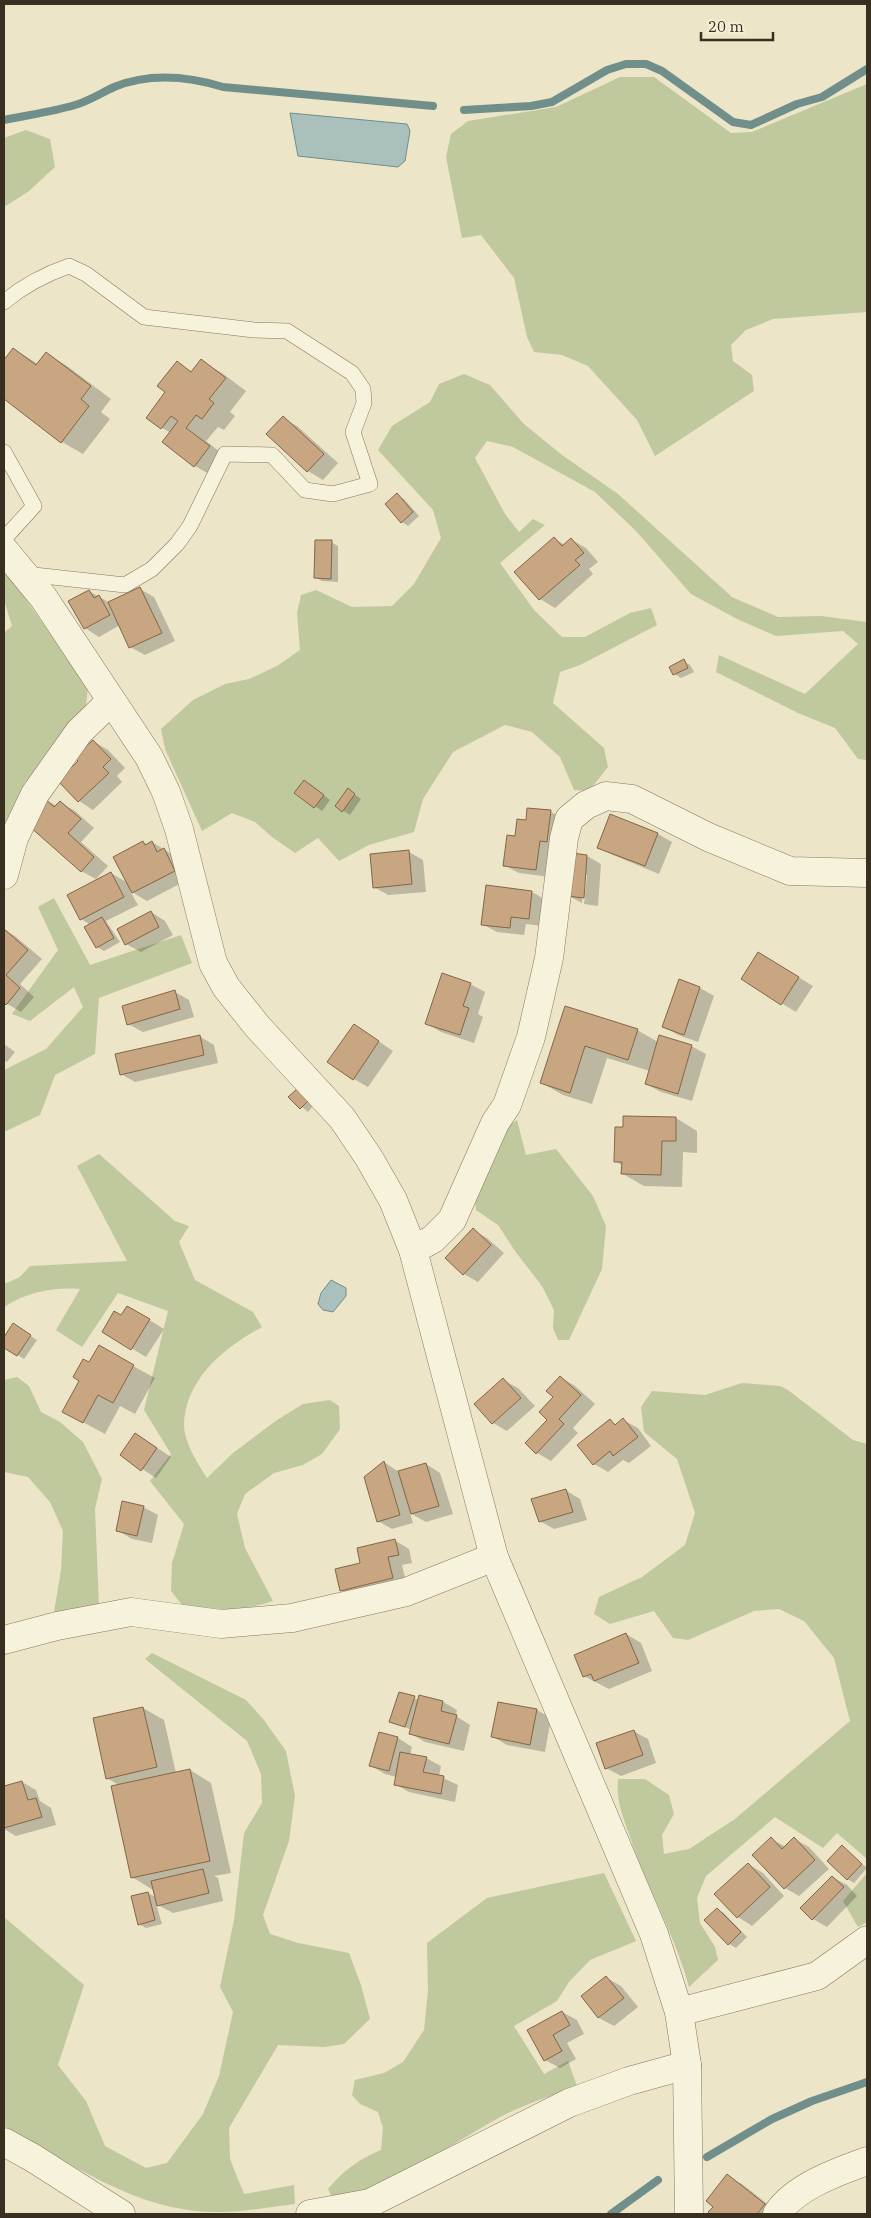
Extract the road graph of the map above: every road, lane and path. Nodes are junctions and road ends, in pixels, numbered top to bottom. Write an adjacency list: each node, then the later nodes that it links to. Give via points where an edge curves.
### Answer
1 (4, 302): 5 (lane, via 50,272 69,266 86,274 144,317 287,331 352,373 364,389 364,403 353,432 370,484 334,494 305,490 272,455 225,454 190,526 152,569 125,585)
2 (4, 452): 3 (lane, via 34,506)
3 (4, 539)
4 (4, 550): 5 (street)
5 (25, 574): 6 (street)
6 (111, 701): 8 (street, via 79,732 35,794 14,838); 9 (street, via 149,757 166,792 179,829 213,963 226,987 257,1026 342,1118 393,1200)
7 (867, 873): 9 (street, via 790,870 708,837 632,799 606,796 569,818 549,958 531,1037 507,1105 495,1123 452,1220 433,1239)
8 (4, 875)
9 (413, 1250): 10 (street)
10 (494, 1557): 11 (street, via 406,1592 292,1618 222,1624 131,1612); 13 (street, via 654,1934)
11 (4, 1640)
12 (867, 1940): 13 (street, via 817,1976)
13 (678, 2012): 14 (street)
14 (687, 2065): 18 (street, via 569,2103 370,2203); 19 (street)
15 (4, 2142): 17 (street)
16 (867, 2161): 20 (street, via 829,2175 796,2195)
17 (121, 2214)
18 (310, 2214)
19 (689, 2214)
20 (777, 2214)

